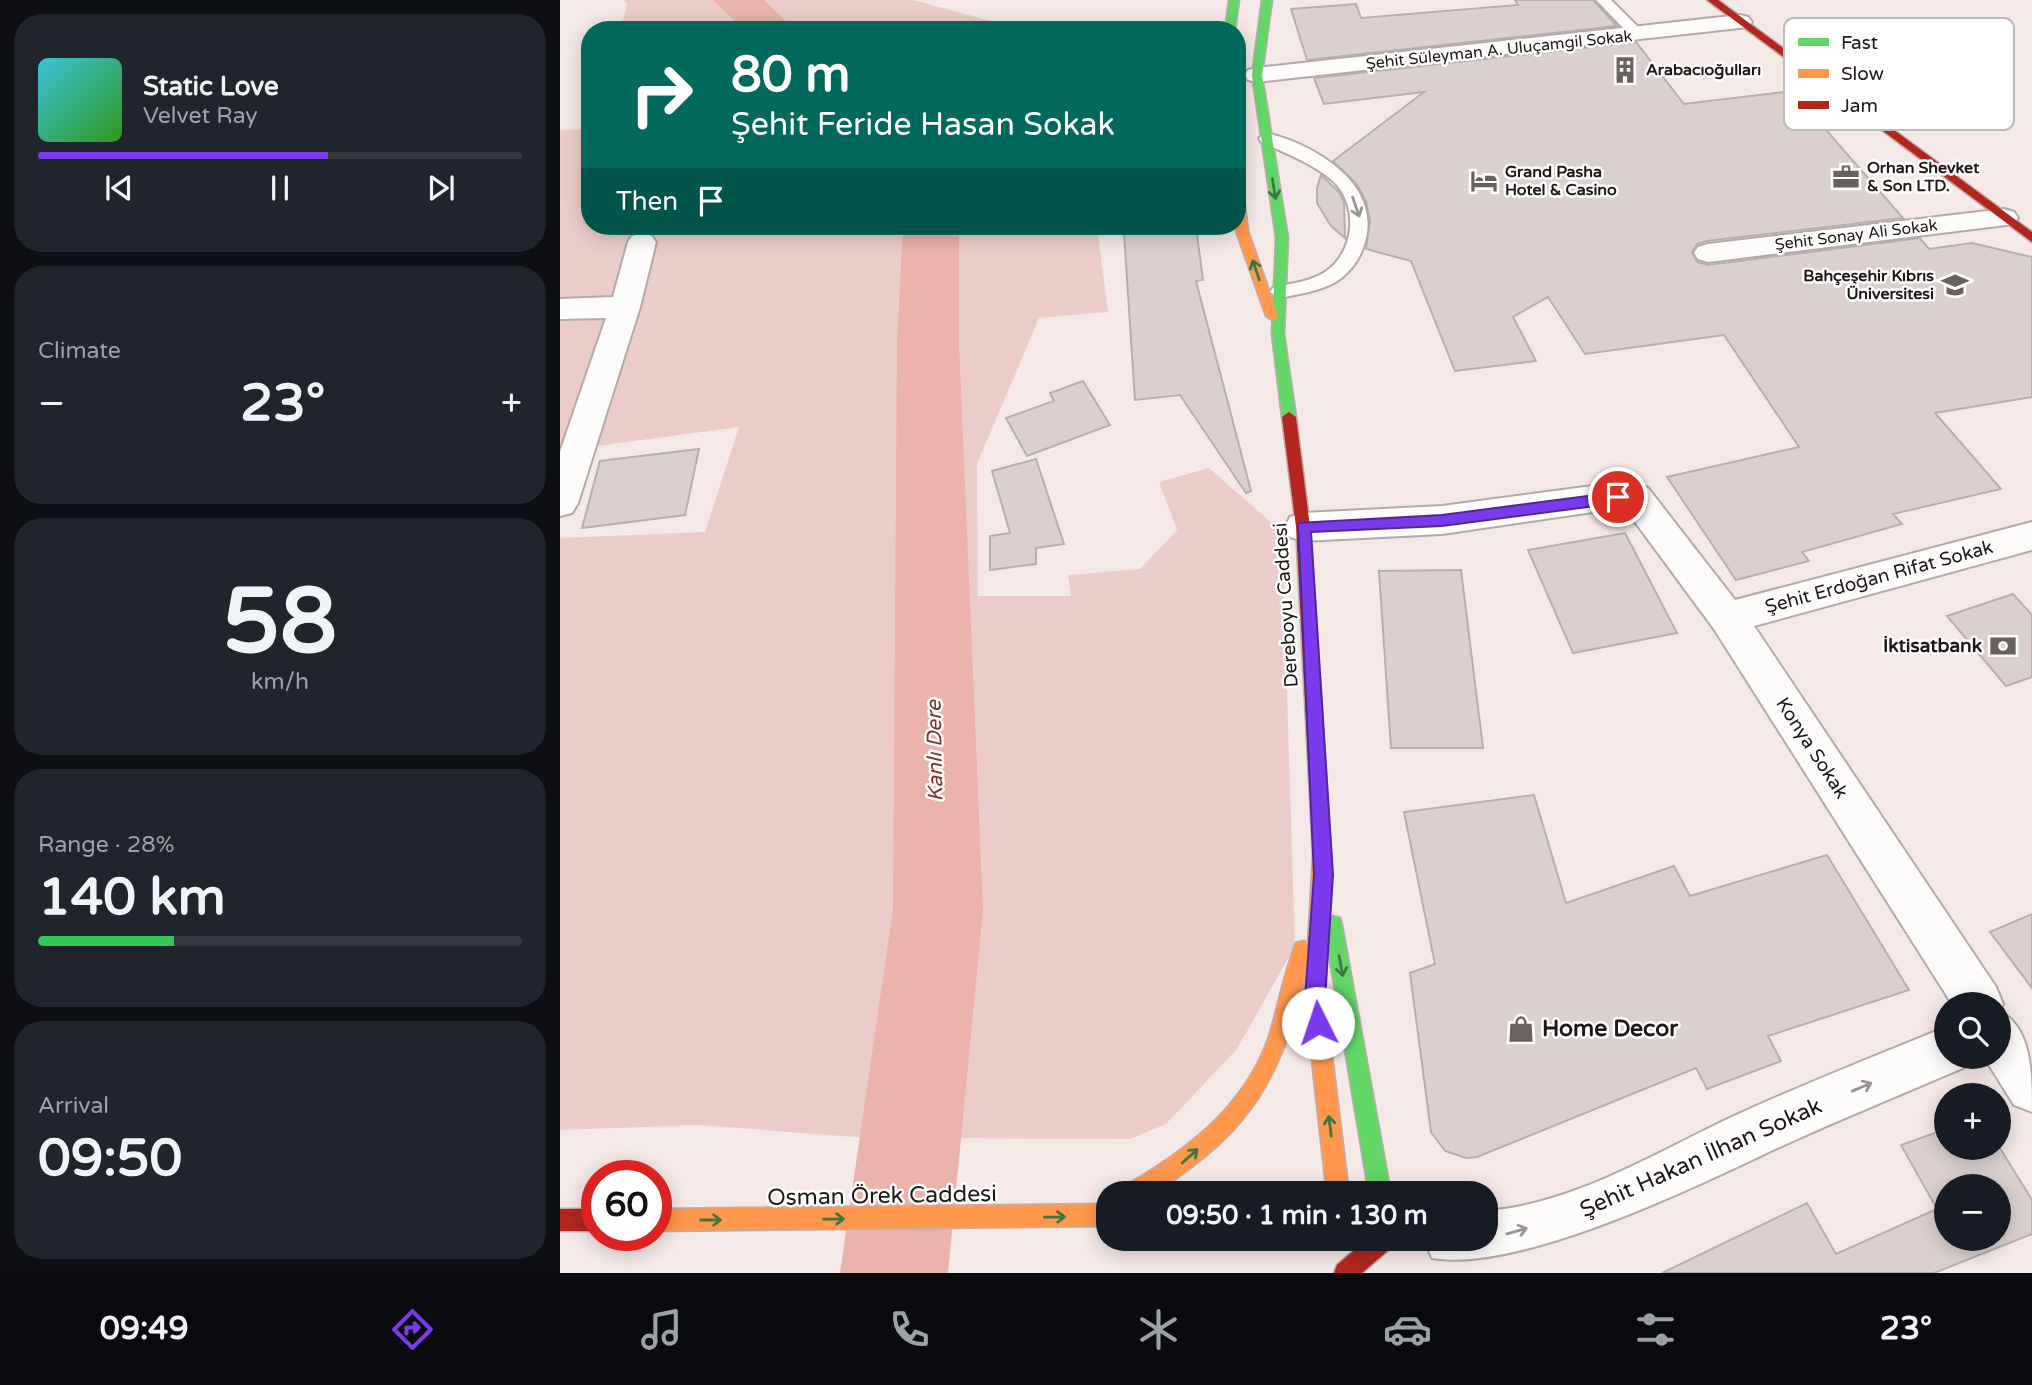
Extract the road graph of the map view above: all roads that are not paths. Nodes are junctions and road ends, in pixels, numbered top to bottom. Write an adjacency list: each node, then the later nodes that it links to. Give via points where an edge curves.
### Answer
1 (1234, 0): 5 (main road)
2 (1267, 0): 9 (main road, Dereboyu Caddesi)
3 (1603, 0): 7 (lane)
4 (1712, 0): 6 (main road)
5 (1231, 21)
6 (1740, 22): 7 (street, Şehit Süleyman A. Uluçamgil Sokak); 8 (main road)
7 (1638, 35): 9 (street, Şehit Süleyman A. Uluçamgil Sokak)
8 (1784, 55)
9 (1257, 75): 11 (main road, Dereboyu Caddesi)
10 (1885, 130): 12 (main road)
11 (1266, 138): 17 (main road, Dereboyu Caddesi, one-way to 17, via 1282,239); 17 (lane, one-way to 17, via 1319,165 1346,185 1361,222 1353,253 1332,275)
12 (2004, 218): 14 (main road); 16 (street, Şehit Sonay Ali Sokak)
13 (1243, 235): 20 (main road, Dereboyu Caddesi, one-way to 13)
14 (2032, 238)
15 (642, 242): 18 (street)
16 (1708, 253)
17 (1280, 292): 20 (main road, Dereboyu Caddesi)
18 (625, 307): 19 (street); 21 (street)
19 (560, 309)
20 (1278, 334): 22 (main road, Dereboyu Caddesi)
21 (560, 503)
22 (1303, 527): 24 (street, Konya Sokak, via 1442,520 1636,497); 25 (main road, Dereboyu Caddesi)
23 (2031, 537): 24 (street, Şehit Erdoğan Rifat Sokak)
24 (1727, 618): 26 (street, Konya Sokak)
25 (1323, 875): 30 (main road, one-way to 25, via 1185,1162 1231,1116 1262,1074 1300,962); 31 (main road, Dereboyu Caddesi, one-way to 25, via 1315,999); 32 (main road, Dereboyu Caddesi, one-way to 32)
26 (1971, 992)
27 (2011, 1055): 29 (street)
28 (1934, 1056): 39 (street, Şehit Hakan İlhan Sokak, one-way to 28, via 1598,1208 1756,1132)
29 (2032, 1087)
30 (1154, 1181)
31 (1336, 1181)
32 (1378, 1181)
33 (1096, 1211): 34 (main road)
34 (1086, 1216): 35 (main road, Osman Örek Caddesi); 38 (main road, Osman Örek Caddesi, one-way to 34)
35 (1096, 1216)
36 (560, 1220): 37 (main road)
37 (581, 1220)
38 (672, 1220)
39 (1498, 1236)
40 (1342, 1251): 44 (main road)
41 (1371, 1251): 44 (main road)
42 (1388, 1251): 43 (main road)
43 (1389, 1262)
44 (1344, 1273)

